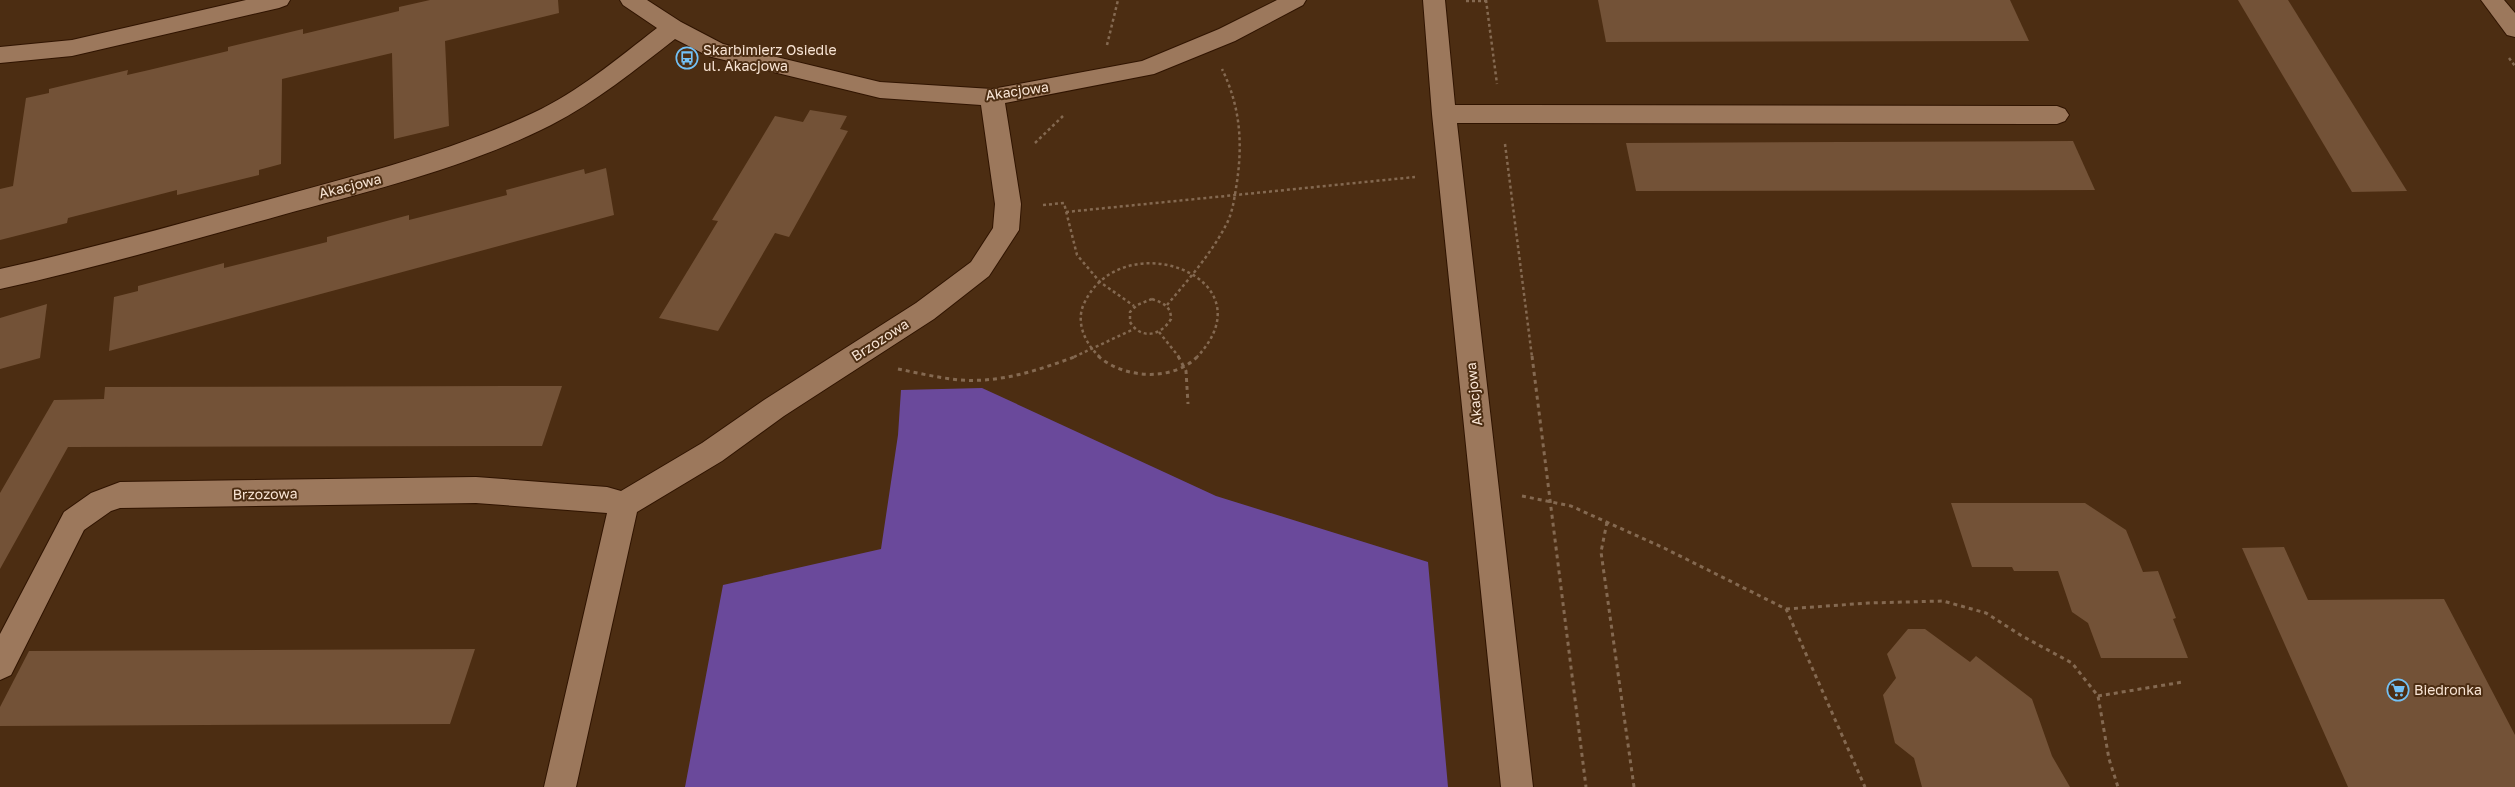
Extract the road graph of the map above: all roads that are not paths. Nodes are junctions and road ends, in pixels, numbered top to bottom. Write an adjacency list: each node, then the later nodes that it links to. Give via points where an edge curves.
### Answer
1 (279, 0): 8 (street, via 72,48)
2 (631, 0): 6 (street, Akacjowa)
3 (1295, 0): 9 (street, Akacjowa, via 1227,35 1146,68)
4 (1434, 0): 10 (street, Akacjowa)
5 (2492, 0): 7 (street)
6 (672, 28): 9 (street, Akacjowa, via 716,50 880,90); 12 (street, Akacjowa, via 587,94 542,119 471,150 408,171 59,266)
7 (2515, 29)
8 (0, 56)
9 (992, 97): 13 (street, Brzozowa, via 1008,204 1006,230 980,269 925,311 712,452)
10 (1444, 114): 11 (street); 16 (street, Akacjowa)
11 (2057, 115)
12 (0, 279)
13 (624, 505): 14 (street, Brzozowa, via 607,500 476,490 120,495 101,502 74,521); 15 (street)
14 (0, 665)
15 (560, 787)
16 (1517, 787)

